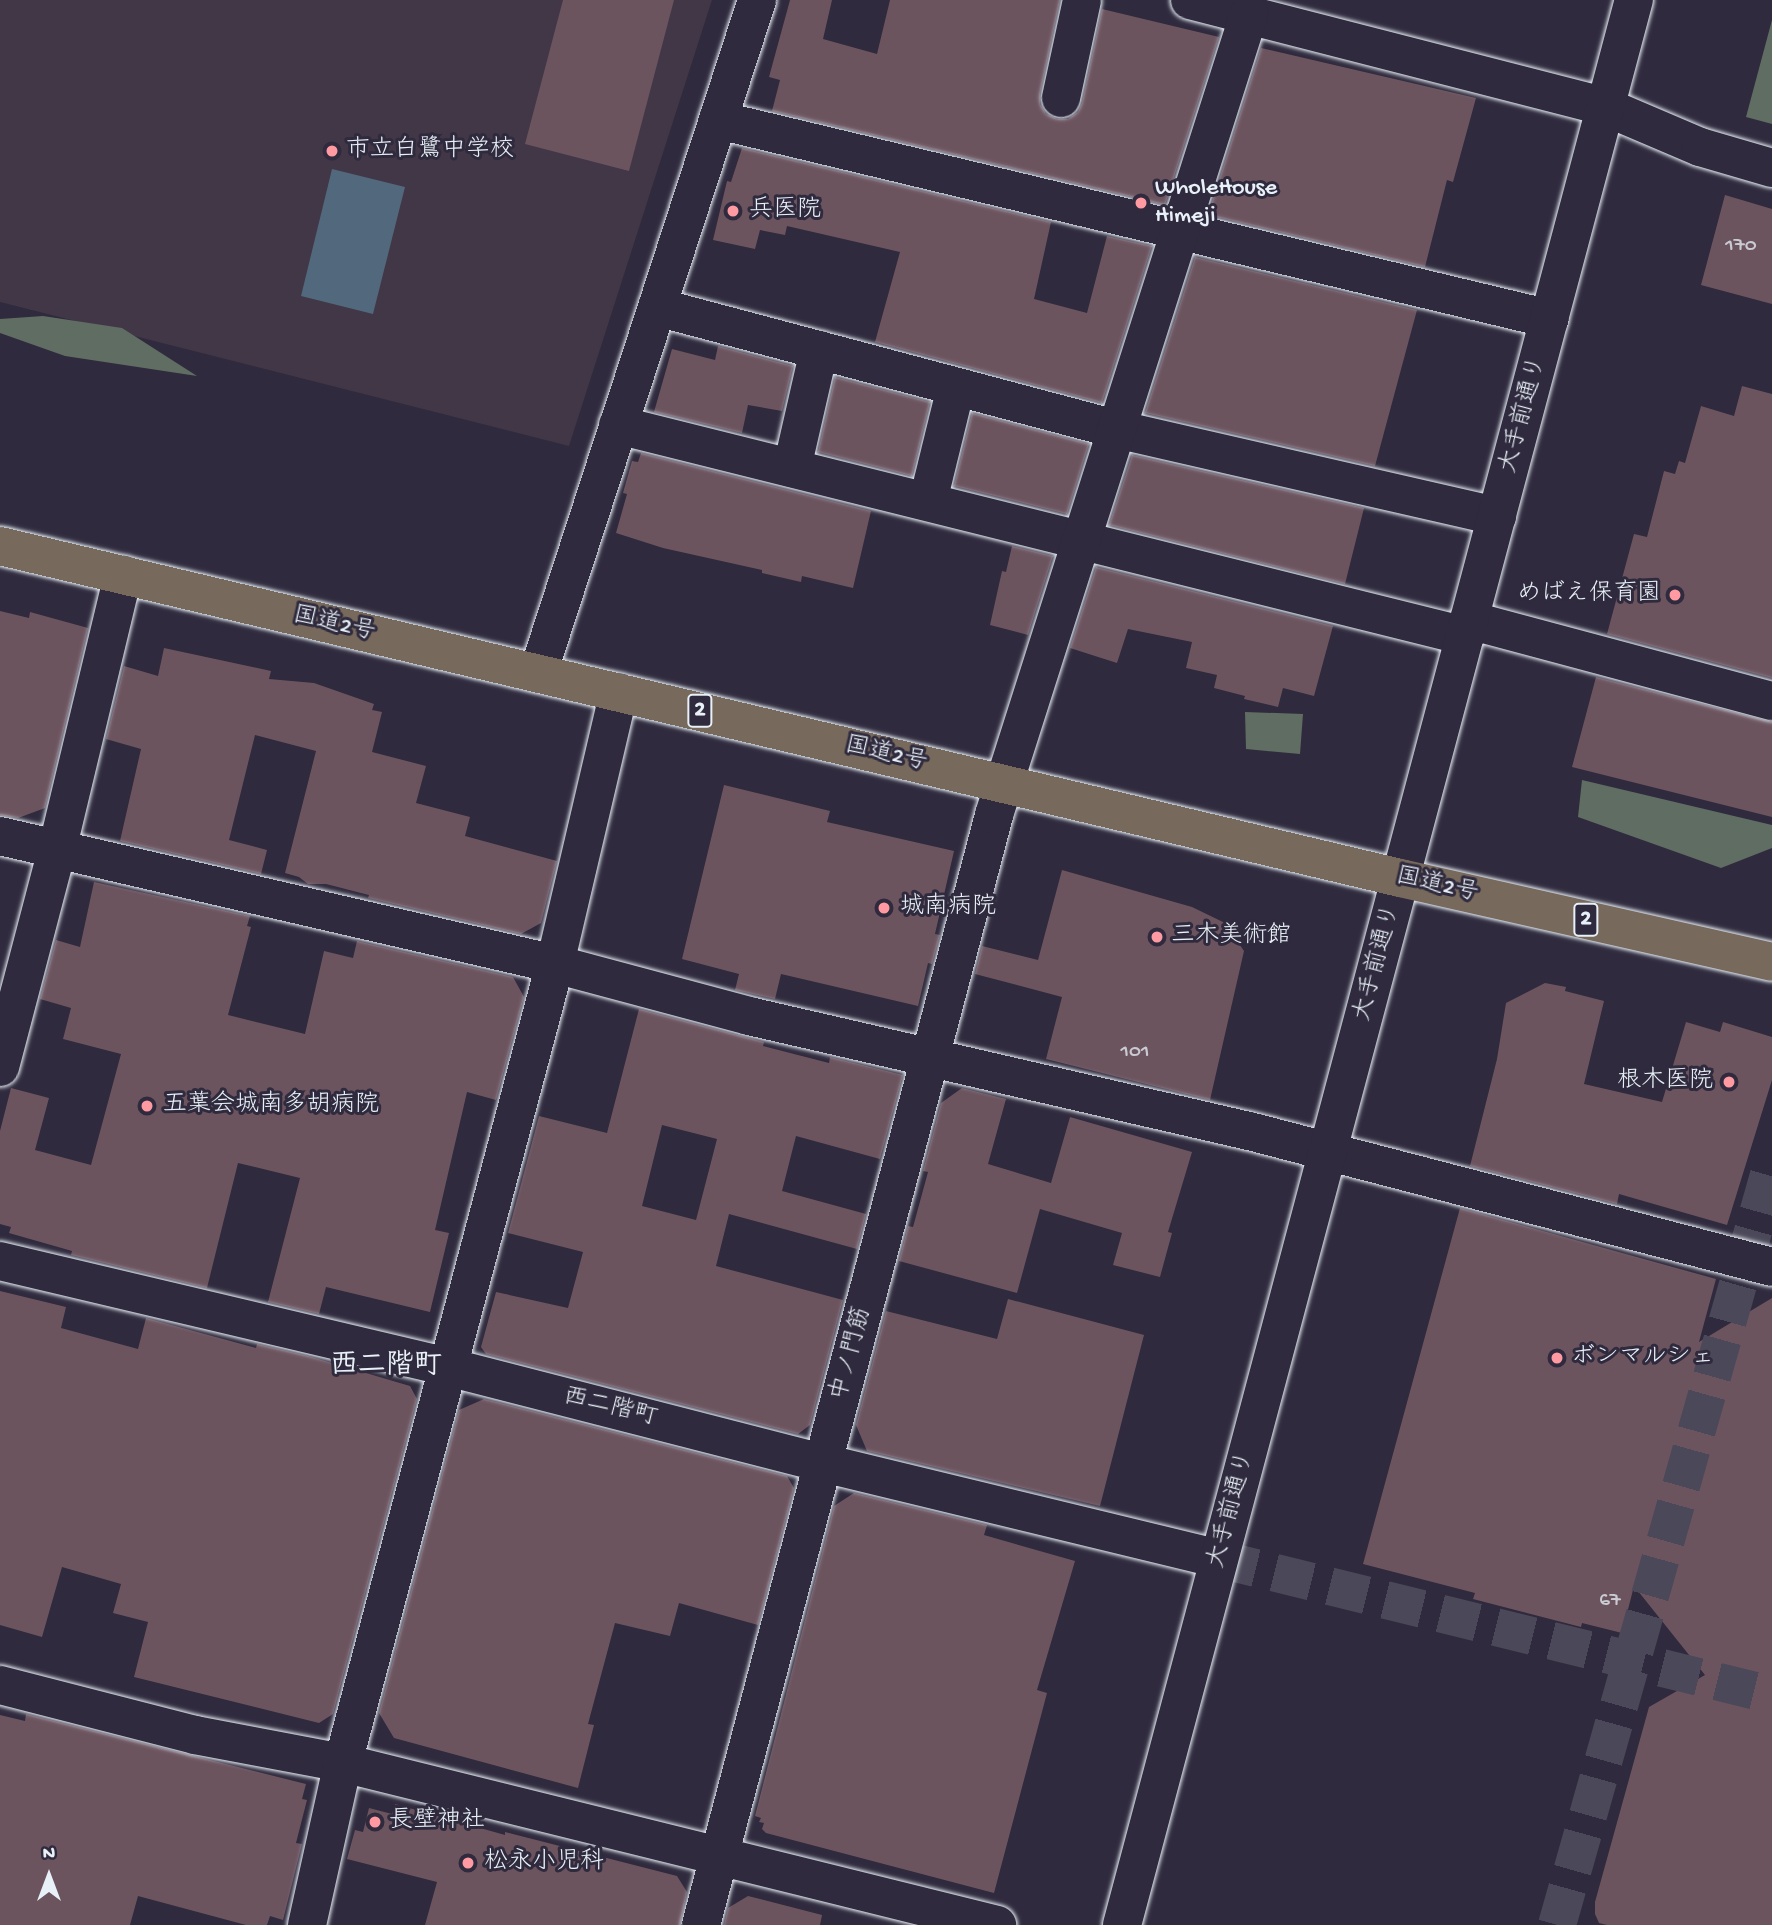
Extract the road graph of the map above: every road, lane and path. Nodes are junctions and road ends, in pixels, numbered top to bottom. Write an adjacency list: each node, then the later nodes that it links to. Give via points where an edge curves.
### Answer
1 (757, 0): 8 (street)
2 (1082, 0): 6 (street)
3 (1190, 0): 5 (street)
4 (1634, 0): 7 (street, 大手前通り)
5 (1249, 14): 7 (street); 10 (street, 中ノ門筋)
6 (1060, 98)
7 (1606, 107): 9 (street, via 1700,147); 12 (street, 大手前通り)
8 (718, 120): 10 (street); 11 (street)
9 (1772, 168)
10 (1180, 230): 12 (street); 16 (street, 中ノ門筋)
11 (657, 307): 13 (street); 15 (street)
12 (1550, 319): 19 (street, 大手前通り)
13 (819, 350): 14 (street); 17 (street)
14 (956, 387): 16 (street); 18 (street)
15 (618, 425): 17 (street); 24 (street)
16 (1116, 429): 19 (street); 20 (street, 中ノ門筋)
17 (792, 468): 18 (street)
18 (928, 501): 20 (street)
19 (1497, 516): 23 (street, 大手前通り)
20 (1082, 538): 23 (street); 27 (street, 中ノ門筋)
21 (0, 545): 22 (highway, 国道2号 / 2)
22 (123, 575): 24 (highway, 国道2号 / 2); 29 (street)
23 (1467, 628): 26 (street); 30 (street, 大手前通り)
24 (538, 673): 25 (highway, 国道2号 / 2)
25 (619, 692): 27 (highway, 国道2号 / 2); 32 (street)
26 (1772, 701)
27 (1004, 783): 30 (highway, 国道2号 / 2); 33 (street, 中ノ門筋)
28 (0, 836): 29 (street)
29 (57, 850): 32 (street); 34 (street)
30 (1401, 878): 31 (highway, 国道2号 / 2); 35 (street, 大手前通り)
31 (1772, 962)
32 (555, 964): 33 (street, via 749,1016); 38 (street)
33 (932, 1057): 35 (street); 39 (street, 中ノ門筋)
34 (0, 1067)
35 (1329, 1150): 37 (street); 40 (street, 大手前通り)
36 (0, 1261): 38 (street, 西二階町)
37 (1772, 1267)
38 (448, 1367): 39 (street, 西二階町); 42 (street)
39 (823, 1463): 40 (street, 西二階町); 43 (street, 中ノ門筋)
40 (1219, 1559): 47 (street, 大手前通り)
41 (0, 1685): 42 (street, via 195,1735)
42 (343, 1763): 43 (street); 44 (street)
43 (720, 1854): 45 (street, 中ノ門筋); 46 (street)
44 (307, 1925)
45 (701, 1925)
46 (997, 1925)
47 (1122, 1925)

